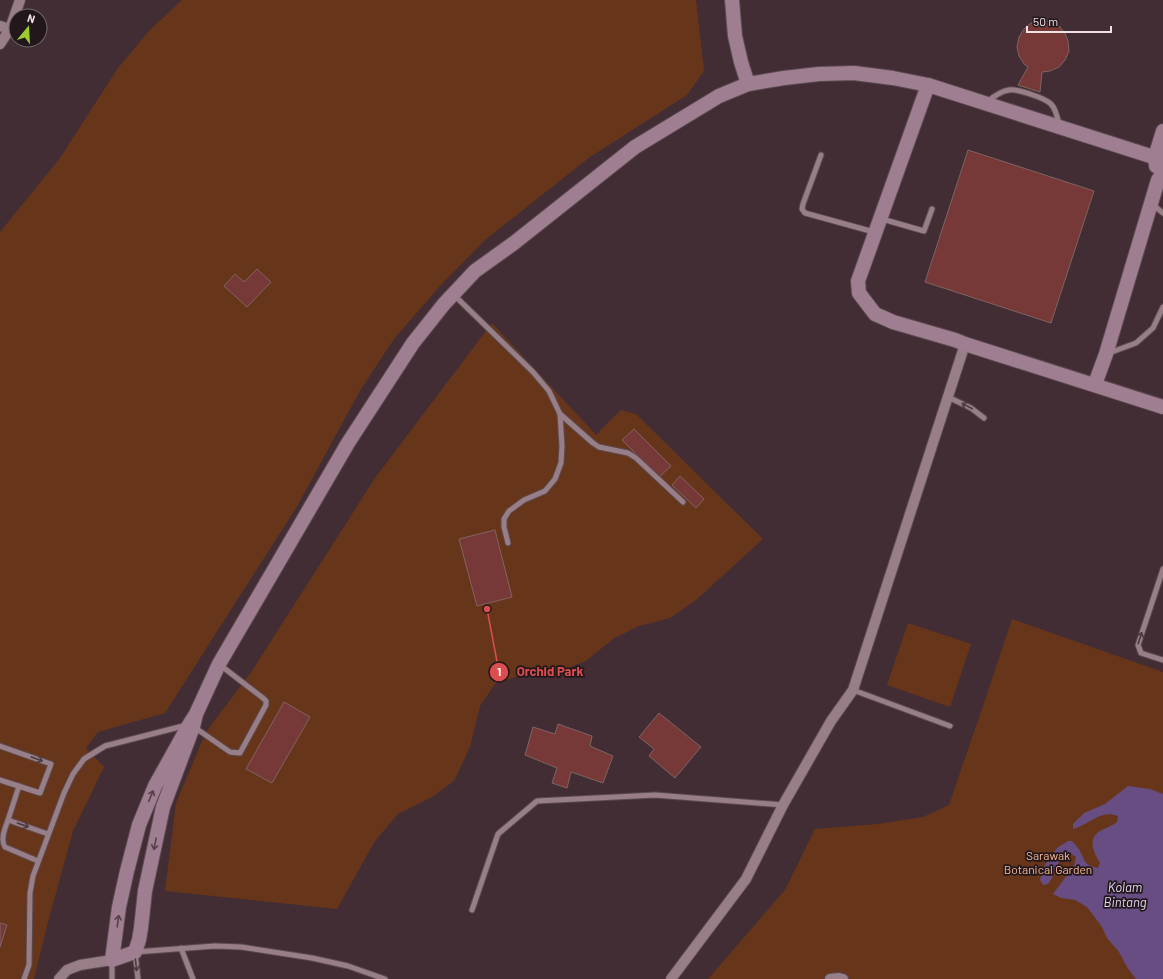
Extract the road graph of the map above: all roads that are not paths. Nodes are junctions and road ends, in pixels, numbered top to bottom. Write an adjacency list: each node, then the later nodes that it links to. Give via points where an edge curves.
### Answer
1 (20, 0): 3 (street)
2 (732, 0): 5 (street, via 735,36)
3 (5, 28): 4 (street)
4 (0, 44)
5 (748, 84): 6 (street, via 812,75 854,73); 18 (street, via 713,100 635,147 475,271)
6 (928, 86): 7 (street); 16 (street)
7 (985, 103): 8 (street); 8 (lane, via 1008,90 1018,90 1045,99 1051,104 1056,111)
8 (1059, 127): 11 (street)
9 (1163, 131): 11 (street)
10 (821, 155): 17 (lane, via 802,210)
11 (1159, 158): 12 (street)
12 (1160, 177): 13 (street)
13 (1151, 203): 15 (lane); 21 (street)
14 (932, 209): 16 (lane, via 924,231)
15 (1163, 213)
16 (881, 219): 17 (street)
17 (875, 233): 20 (street, via 858,281 859,293 867,305 875,314 893,322)
18 (453, 295): 25 (lane, via 533,372 549,391); 31 (street, via 412,343 390,376)
19 (1163, 307): 21 (lane, via 1152,328 1136,343)
20 (965, 344): 22 (street); 23 (street)
21 (1106, 354): 22 (street)
22 (1095, 384): 24 (street)
23 (948, 396): 26 (lane, one-way to 23); 32 (street)
24 (1163, 406)
25 (560, 414): 27 (lane, via 592,443 628,453 636,458); 28 (lane, via 561,463 555,479 545,491 524,500 509,511 504,519)
26 (984, 418)
27 (683, 502)
28 (508, 543)
29 (1163, 568): 30 (lane, one-way to 29, via 1146,655 1141,652 1138,645)
30 (1163, 660)
31 (219, 664): 33 (street); 33 (lane, via 263,698 266,705 240,753 230,752)
32 (853, 690): 34 (lane); 38 (street, via 831,721)
33 (193, 722): 40 (lane, via 105,746 84,759 73,774); 44 (street, one-way to 44, via 163,807); 45 (street, one-way to 33, via 127,870 139,825 155,786)
34 (950, 726)
35 (0, 746): 37 (lane, one-way to 37, via 51,764 40,793)
36 (0, 780): 37 (lane)
37 (19, 786): 39 (lane)
38 (783, 805): 42 (lane, via 655,795 537,801 498,834); 52 (street, via 746,879)
39 (8, 820): 40 (lane, one-way to 40); 41 (lane, via 3,845)
40 (48, 834): 41 (lane)
41 (38, 861): 46 (lane, via 32,876 29,965)
42 (472, 910)
43 (181, 948): 44 (lane); 50 (lane); 51 (lane, via 240,947 277,952 348,966)
44 (135, 952): 45 (street); 49 (lane, one-way to 49)
45 (112, 960): 47 (street, via 80,965 67,970); 48 (lane)
46 (24, 979)
47 (59, 979)
48 (112, 979)
49 (138, 979)
50 (193, 979)
51 (385, 979)
52 (671, 979)
53 (830, 979): 54 (street)
54 (843, 979)

